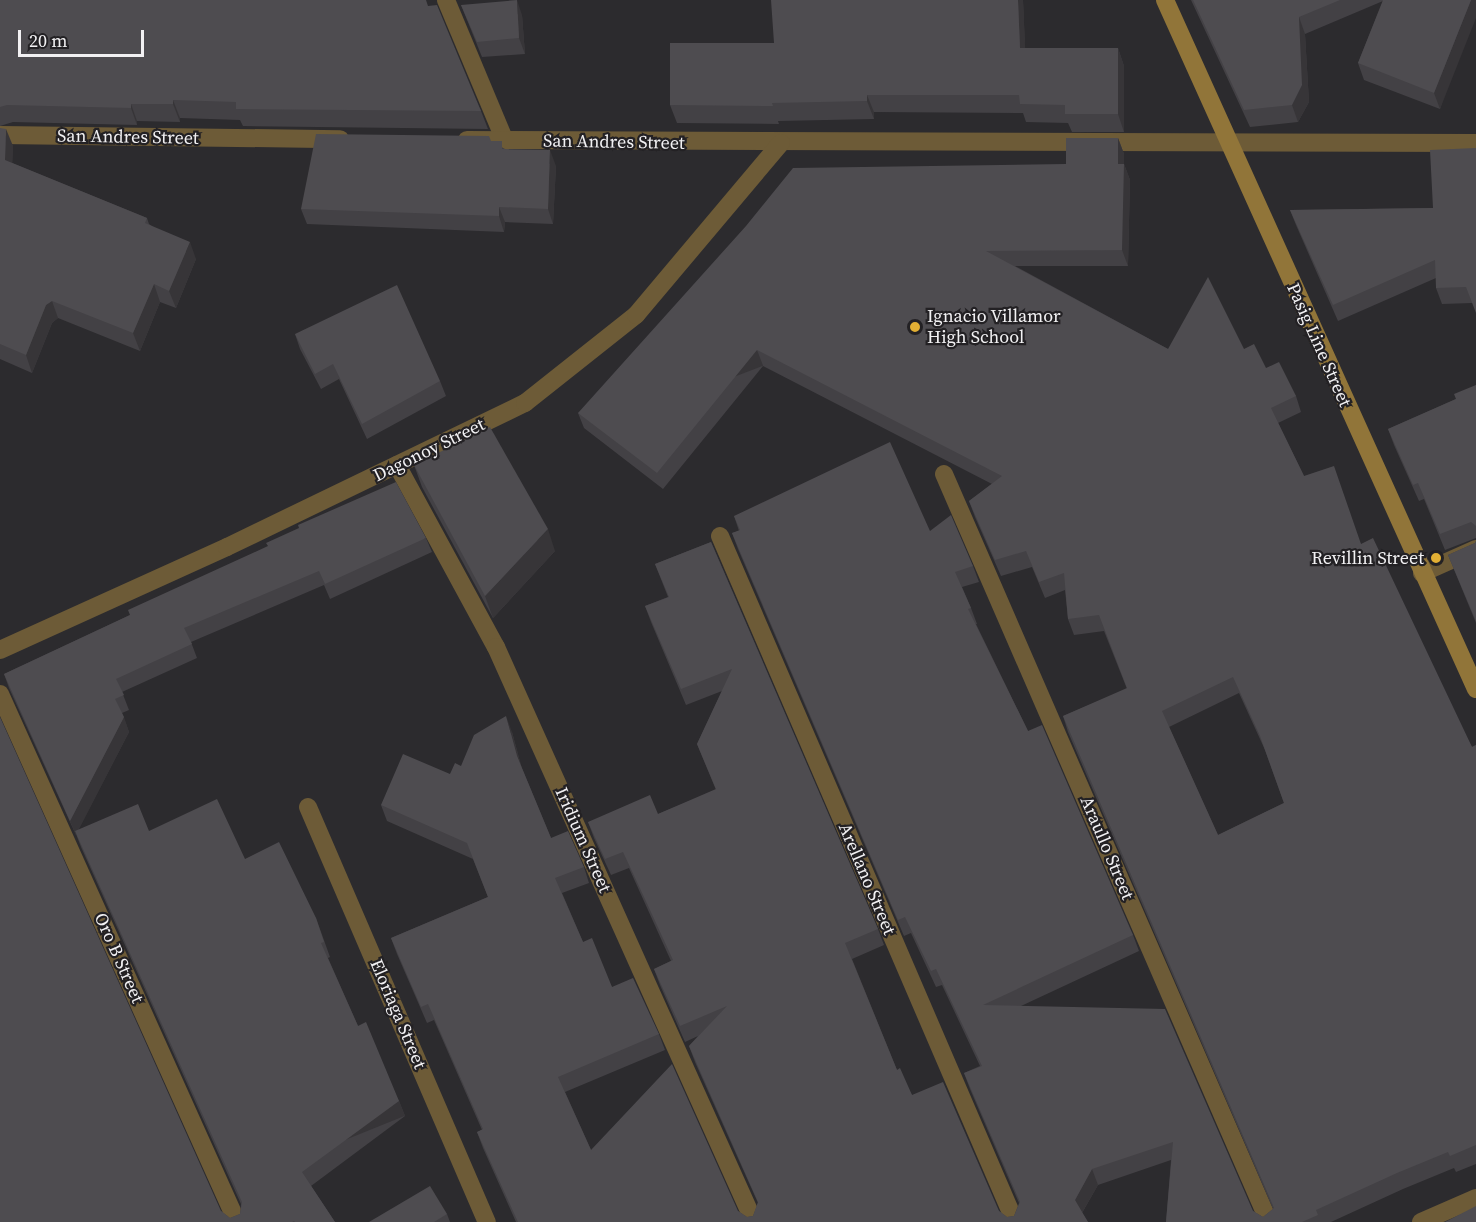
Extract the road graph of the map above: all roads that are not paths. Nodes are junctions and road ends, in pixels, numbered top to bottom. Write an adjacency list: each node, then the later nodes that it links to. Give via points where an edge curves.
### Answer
1 (446, 0): 6 (street)
2 (1165, 0): 9 (main road, Pasig Line Street)
3 (0, 135): 4 (street, San Andres Street)
4 (364, 139)
5 (447, 140): 6 (street, San Andres Street)
6 (505, 141): 7 (street, San Andres Street)
7 (781, 143): 9 (street, San Andres Street); 10 (street, Dagonoy Street, via 636,315 525,403)
8 (1476, 143): 9 (street, San Andres Street)
9 (1229, 145): 14 (main road, Pasig Line Street)
10 (397, 465): 15 (street, Dagonoy Street); 22 (street, Iridium Street, via 496,647)
11 (944, 474): 24 (street, Araullo Street)
12 (720, 536): 23 (street, Arellano Street)
13 (1476, 549): 14 (street)
14 (1422, 573): 16 (main road, Pasig Line Street)
15 (0, 650)
16 (1476, 689)
17 (0, 694): 20 (street, Oro B Street)
18 (308, 807): 21 (street, Eloriaga Street)
19 (1476, 1198): 25 (street)
20 (237, 1222)
21 (487, 1222)
22 (754, 1222)
23 (1014, 1222)
24 (1269, 1222)
25 (1421, 1222)

